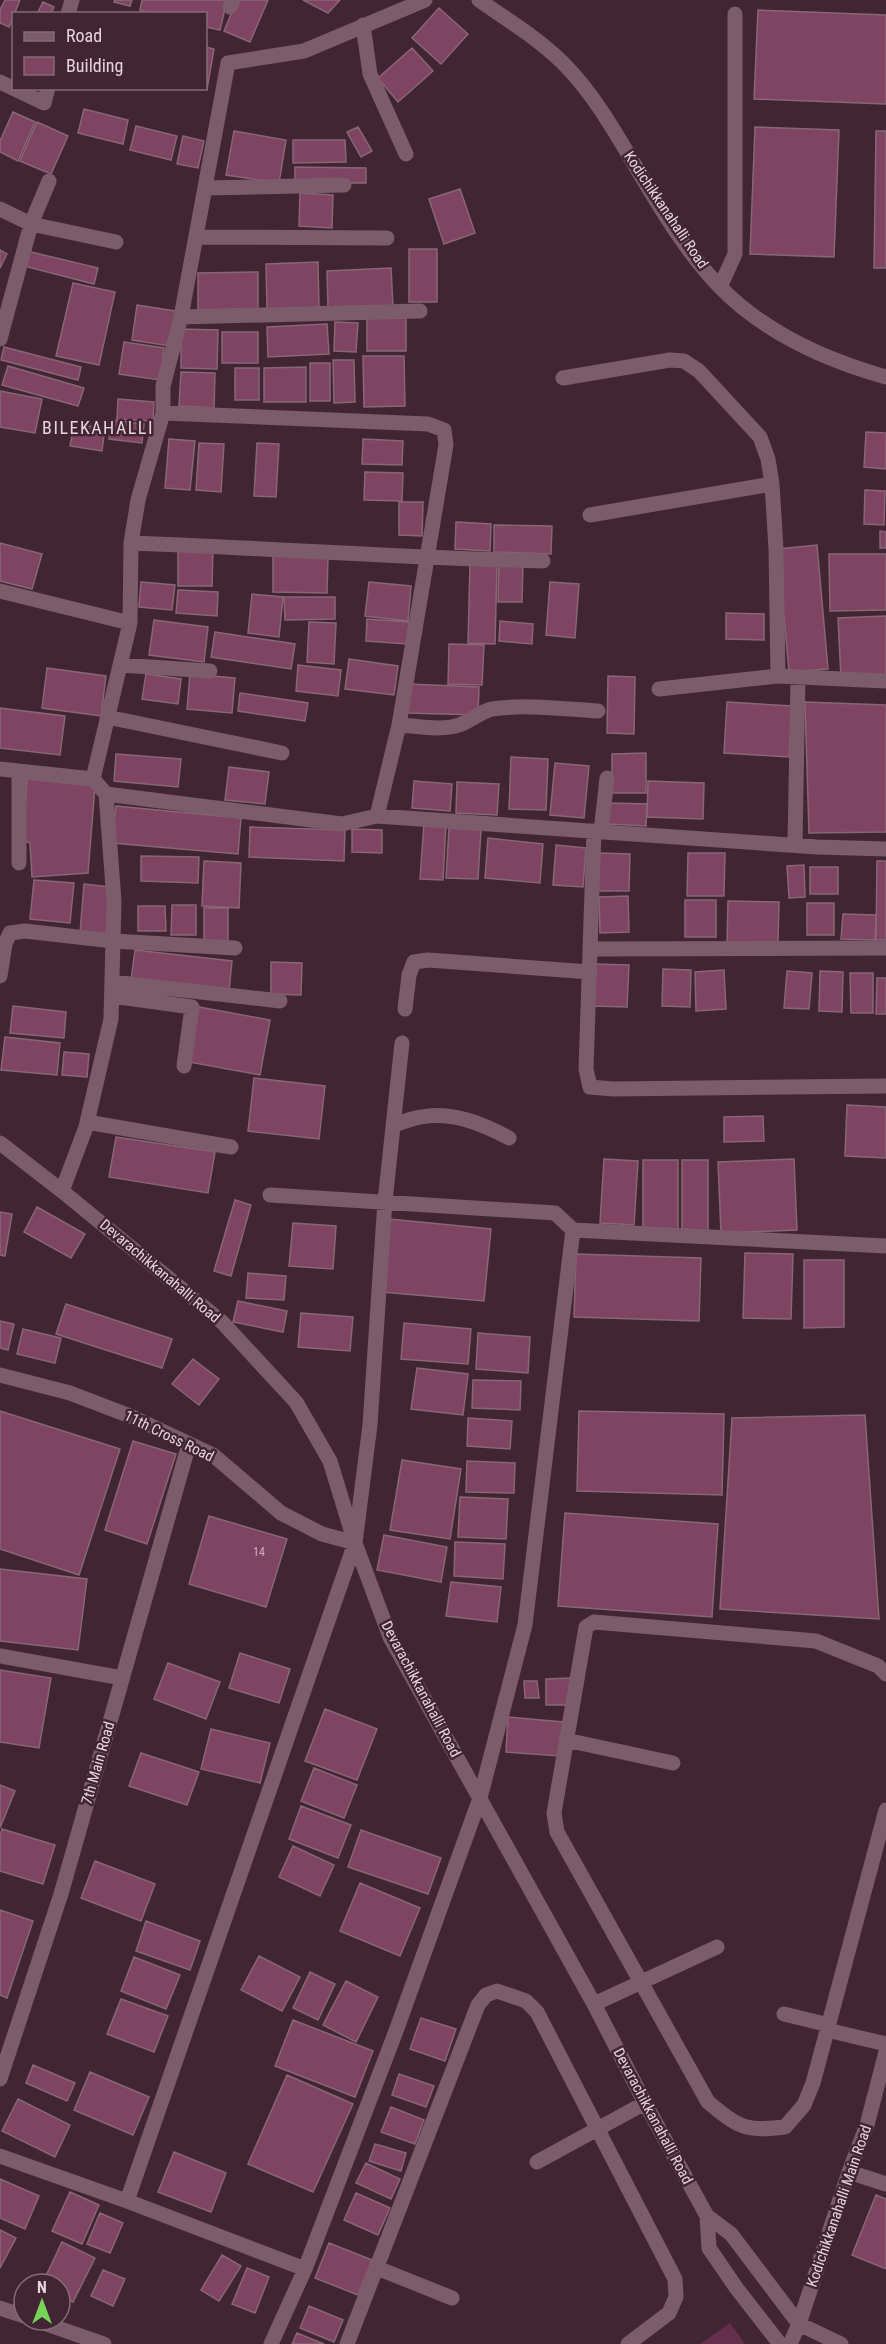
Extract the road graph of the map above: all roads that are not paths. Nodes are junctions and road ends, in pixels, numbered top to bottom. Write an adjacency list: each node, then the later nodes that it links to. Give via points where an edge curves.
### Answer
1 (425, 0): 4 (street)
2 (479, 0): 16 (street, Kodichikkanahalli Road, via 540,42 576,78 605,115 684,242)
3 (735, 14): 16 (street, via 735,254)
4 (363, 25): 7 (street, via 370,75); 10 (street, via 304,51 228,63)
5 (17, 90): 6 (street, via 44,103)
6 (47, 90)
7 (406, 154)
8 (50, 181): 12 (street)
9 (344, 185): 10 (street)
10 (206, 188): 13 (street)
11 (0, 209): 12 (street)
12 (32, 224): 15 (street); 19 (street)
13 (197, 237): 14 (street); 18 (street)
14 (387, 238)
15 (116, 242)
16 (720, 287): 20 (street, Kodichikkanahalli Road, via 778,333)
17 (420, 311): 18 (street)
18 (181, 317): 22 (street, via 163,386)
19 (0, 339)
20 (886, 377)
21 (563, 378): 23 (street, via 684,361 699,371 760,437)
22 (163, 413): 25 (street, via 138,500); 26 (street, via 428,424 444,430 446,445)
23 (772, 484): 24 (street); 32 (street)
24 (590, 515)
25 (131, 543): 26 (street); 29 (street)
26 (428, 558): 27 (street); 38 (street)
27 (543, 561)
28 (0, 591): 29 (street)
29 (130, 623): 30 (street)
30 (120, 665): 31 (street); 37 (street)
31 (210, 671)
32 (778, 676): 33 (street); 35 (street)
33 (798, 677): 34 (street); 47 (street)
34 (886, 681)
35 (659, 689)
36 (598, 711): 38 (street, via 525,706 488,710 456,726)
37 (108, 717): 39 (street); 43 (street)
38 (399, 725): 45 (street)
39 (282, 753)
40 (0, 769): 41 (street)
41 (19, 771): 43 (street); 49 (street)
42 (607, 778): 46 (street)
43 (93, 779): 44 (street)
44 (106, 794): 45 (street, via 342,824); 50 (street)
45 (377, 816): 46 (street)
46 (597, 832): 47 (street); 53 (street)
47 (795, 845): 48 (street)
48 (886, 849)
49 (19, 863)
50 (113, 941): 51 (street); 55 (street, via 24,931 10,933); 56 (street)
51 (235, 948)
52 (886, 948): 53 (street)
53 (591, 950): 54 (street)
54 (590, 972): 58 (street, via 414,962); 61 (street, via 586,1069 590,1087)
55 (0, 976)
56 (112, 989): 57 (street); 60 (street, via 192,1008); 62 (street, via 111,1020)
57 (280, 1001)
58 (405, 1009)
59 (402, 1043): 63 (street)
60 (184, 1065)
61 (886, 1086)
62 (87, 1122): 66 (street); 67 (street)
63 (393, 1125): 64 (street, via 423,1116 450,1116 484,1124); 69 (street)
64 (509, 1138)
65 (0, 1143): 67 (street, Devarachikkanahalli Road)
66 (231, 1147)
67 (62, 1191): 74 (street, Devarachikkanahalli Road, via 222,1322 296,1402 330,1461)
68 (270, 1195): 69 (street)
69 (385, 1201): 70 (street, via 555,1213); 74 (street, via 370,1425)
70 (573, 1230): 71 (street); 80 (street, via 525,1625)
71 (886, 1246)
72 (0, 1375): 73 (street, 11th Cross Road, via 70,1393)
73 (189, 1444): 74 (street, 11th Cross Road, via 213,1455 281,1513 322,1534); 77 (street, 7th Main Road)
74 (355, 1543): 80 (street, Devarachikkanahalli Road, via 390,1637); 96 (street)
75 (0, 1656): 77 (street)
76 (886, 1674): 78 (street, via 878,1666 816,1641 594,1622 586,1627)
77 (122, 1678): 89 (street, 7th Main Road, via 61,1894)
78 (566, 1740): 79 (street); 83 (street, via 554,1812 557,1832)
79 (673, 1763)
80 (480, 1798): 84 (street, Devarachikkanahalli Road); 99 (street)
81 (886, 1810): 86 (street)
82 (717, 1947): 83 (street)
83 (642, 1983): 84 (street); 86 (street, via 708,2102 731,2122 757,2131 784,2127 804,2105)
84 (594, 2004): 90 (street, Devarachikkanahalli Road)
85 (784, 2013): 86 (street)
86 (828, 2028): 87 (street)
87 (886, 2044)
88 (886, 2052): 94 (street, Kodichikkanahalli Main Road, via 867,2125)
89 (0, 2079)
90 (645, 2103): 91 (street); 97 (street, Devarachikkanahalli Road)
91 (597, 2130): 93 (street); 98 (street, via 537,2012 526,2001 497,1991 486,1995 478,2005); 106 (street, via 675,2279 676,2297 669,2313)
92 (0, 2156): 96 (street)
93 (537, 2162)
94 (849, 2172): 95 (street); 101 (street, Kodichikkanahalli Main Road)
95 (886, 2184)
96 (127, 2201): 99 (street)
97 (707, 2216): 101 (street, Devarachikkanahalli Road, via 730,2234); 107 (street, Devarachikkanahalli Road, via 708,2248)
98 (377, 2268): 100 (street); 105 (street)
99 (305, 2269): 104 (street)
100 (452, 2298)
101 (799, 2324): 108 (street); 109 (street, Devarachikkanahalli Road)
102 (70, 2332): 103 (street)
103 (104, 2344)
104 (271, 2344)
105 (347, 2344)
106 (628, 2344)
107 (780, 2344)
108 (790, 2344)
109 (841, 2344)

